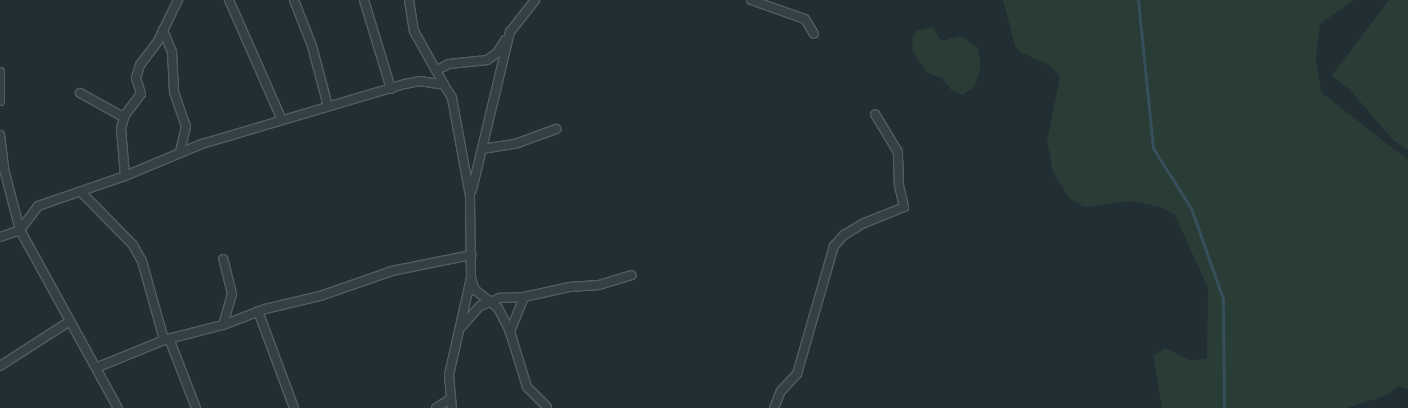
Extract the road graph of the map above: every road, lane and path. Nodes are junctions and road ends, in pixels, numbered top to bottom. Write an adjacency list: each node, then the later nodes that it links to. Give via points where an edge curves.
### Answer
1 (178, 0): 8 (street)
2 (229, 0): 20 (street)
3 (294, 0): 17 (street, via 312,46)
4 (364, 0): 14 (street)
5 (409, 0): 11 (street, via 414,31)
6 (535, 0): 9 (street)
7 (751, 0): 10 (street, via 805,19)
8 (163, 30): 19 (street, via 140,65 136,78 141,94); 24 (street, via 172,52 174,92 186,126)
9 (510, 32): 11 (street, via 497,53 488,60 449,64); 23 (street)
10 (814, 34)
11 (437, 70): 13 (street)
12 (0, 72): 16 (street)
13 (444, 85): 14 (street, via 420,81); 27 (street, via 452,98)
14 (391, 89): 17 (street)
15 (80, 94): 19 (street)
16 (0, 101)
17 (328, 106): 20 (street)
18 (875, 114): 51 (street, via 898,152 899,185 904,207 862,224 834,246 797,374 781,391)
19 (125, 115): 25 (street, via 122,128)
20 (282, 120): 24 (street)
21 (556, 129): 23 (street, via 515,144)
22 (0, 135): 28 (street, via 4,169)
23 (482, 149): 27 (street)
24 (180, 152): 25 (street)
25 (125, 176): 26 (street)
26 (81, 192): 28 (street, via 38,206); 41 (street, via 133,245 142,261)
27 (470, 196): 30 (street)
28 (20, 230): 29 (street); 37 (street)
29 (0, 237)
30 (471, 255): 33 (street); 36 (street, via 392,271 320,296)
31 (223, 259): 38 (street, via 232,294)
32 (632, 275): 34 (street, via 599,285 569,286)
33 (471, 278): 35 (street, via 475,290); 39 (street)
34 (524, 298): 35 (street, via 500,298); 40 (street)
35 (488, 302): 39 (street, via 480,306); 40 (street, via 498,308)
36 (258, 311): 38 (street); 48 (street)
37 (70, 321): 42 (street); 43 (street)
38 (223, 325): 41 (street)
39 (462, 327): 44 (street, via 449,375)
40 (510, 332): 45 (street, via 526,387)
41 (167, 341): 43 (street); 47 (street)
42 (0, 366)
43 (98, 367): 46 (street)
44 (450, 399): 49 (street); 50 (street)
45 (546, 407)
46 (118, 408)
47 (196, 408)
48 (294, 408)
49 (436, 408)
50 (452, 408)
51 (774, 408)

